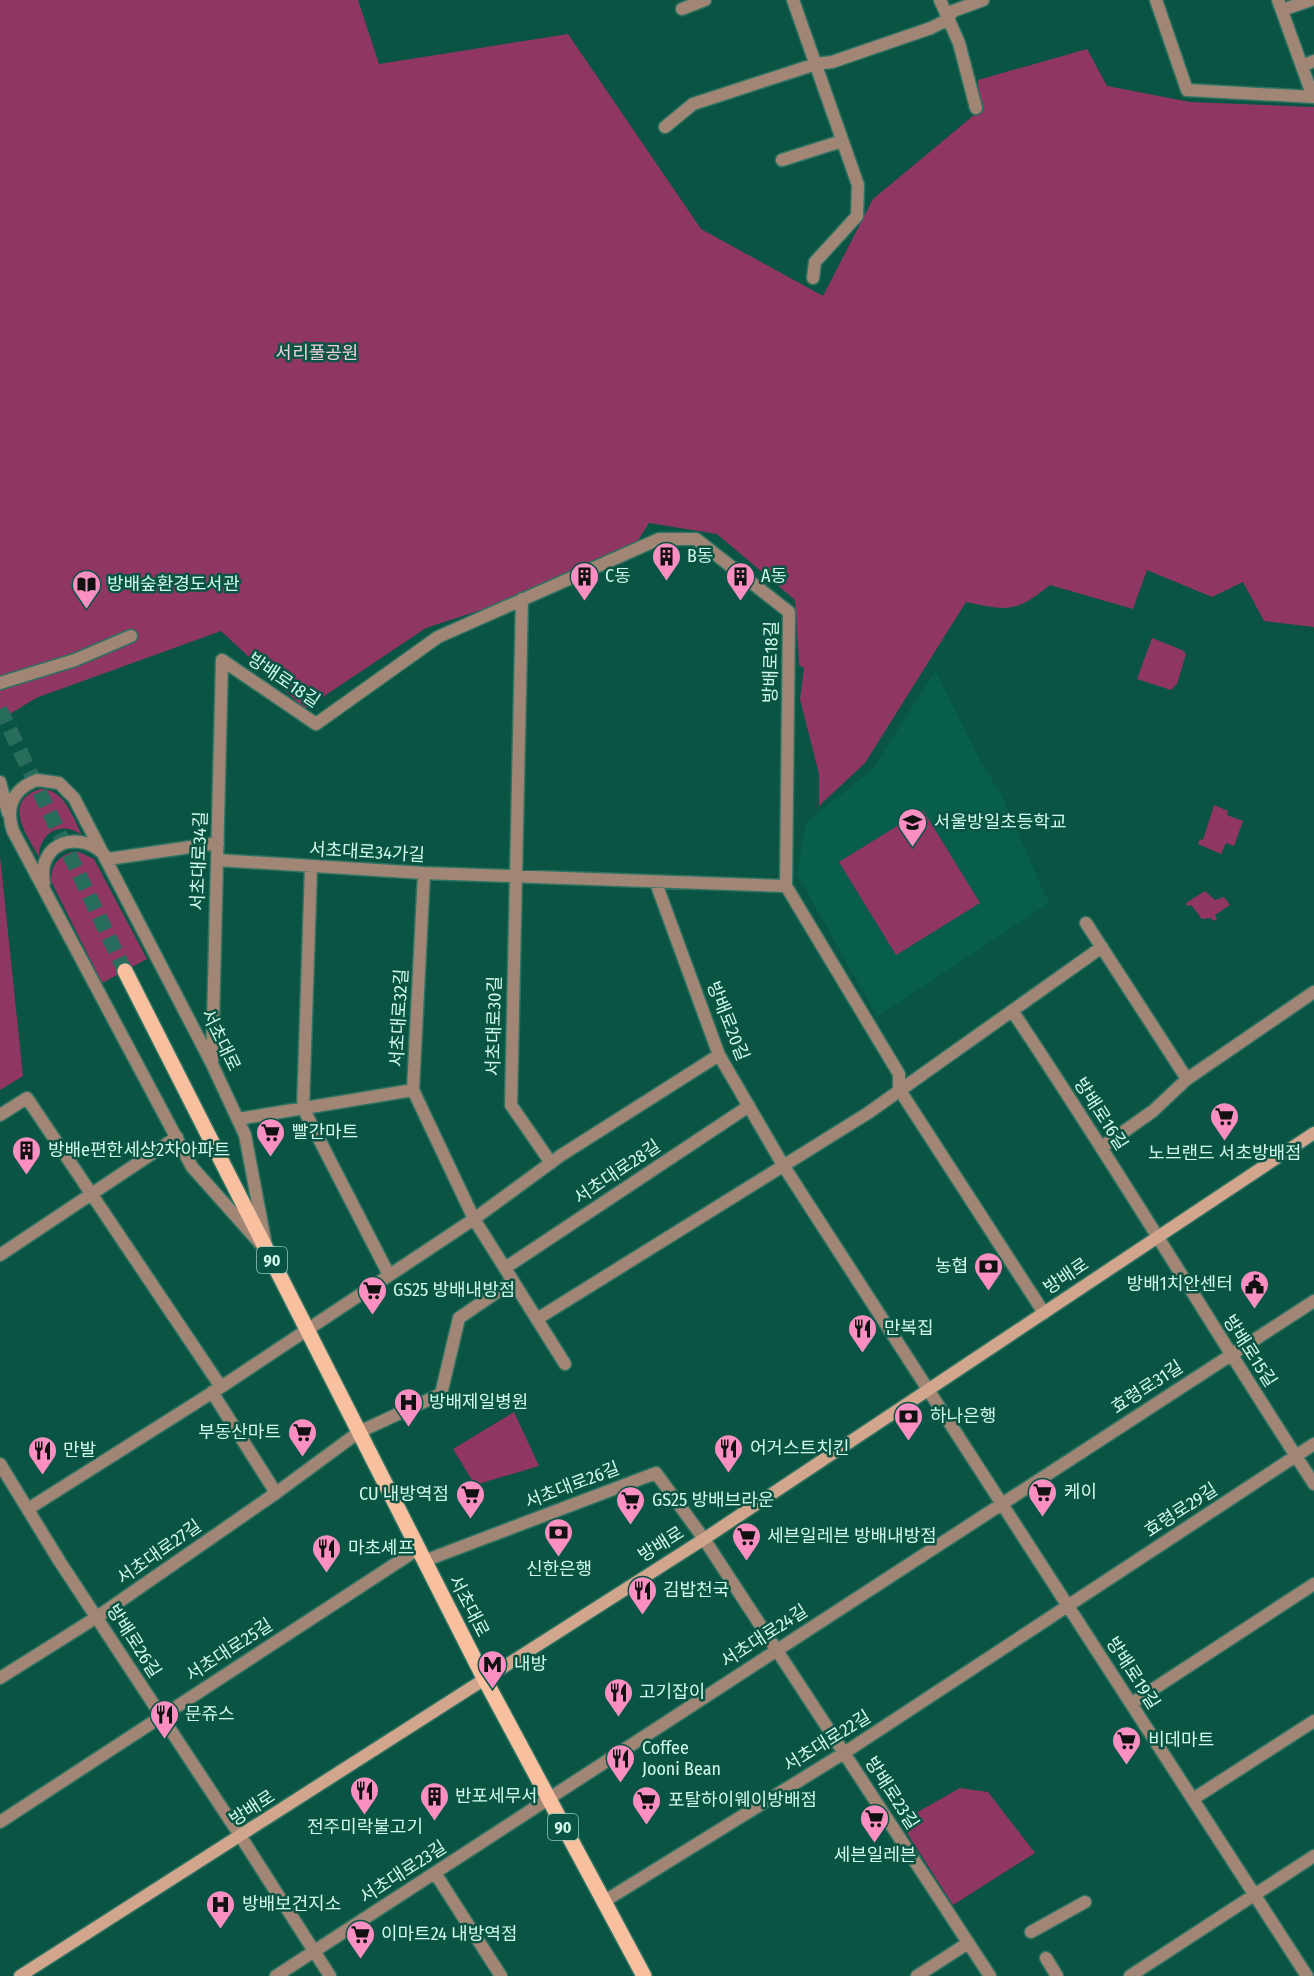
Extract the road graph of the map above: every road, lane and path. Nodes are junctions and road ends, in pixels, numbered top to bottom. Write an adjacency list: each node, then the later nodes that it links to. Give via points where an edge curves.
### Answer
1 (705, 0): 8 (street)
2 (793, 0): 11 (street)
3 (940, 0): 9 (street)
4 (983, 0): 9 (street, via 953,11)
5 (1156, 0): 12 (street, via 1187,90)
6 (1311, 0): 7 (street)
7 (1280, 5): 10 (street)
8 (682, 9)
9 (947, 20): 11 (street, via 832,62); 13 (street, via 958,43)
10 (1308, 63): 12 (street)
11 (816, 64): 14 (street, via 693,104); 15 (street)
12 (1314, 97)
13 (976, 108)
14 (665, 128)
15 (843, 141): 16 (street); 17 (street, via 858,185 857,216 815,262)
16 (782, 160)
17 (813, 278)
18 (522, 599): 20 (street, 방배로18길, via 438,637 316,724); 29 (street); 31 (street, 방배로18길, via 659,539 696,539 789,612)
19 (130, 636): 21 (street, via 75,660)
20 (222, 660): 24 (street, 서초대로34길)
21 (0, 683)
22 (0, 782): 23 (street)
23 (10, 821): 25 (street, 서초대로, via 9,810 18,790 38,780 59,783 74,798); 32 (street, 서초대로)
24 (218, 843): 25 (street); 26 (street, 서초대로34길)
25 (108, 859): 32 (street, 서초대로, via 92,844 82,841 61,845 46,860 43,882); 39 (street, 서초대로)
26 (217, 860): 27 (street, 서초대로34가길); 39 (street, 서초대로34길)
27 (311, 867): 28 (street, 서초대로34가길); 44 (street)
28 (424, 873): 29 (street, 서초대로34가길); 42 (street, 서초대로32길)
29 (515, 877): 30 (street, 서초대로34가길); 50 (street, 서초대로30길, via 511,1105)
30 (656, 883): 31 (street, 서초대로34가길); 38 (street, 방배로20길)
31 (786, 886): 41 (street, via 900,1074)
32 (47, 892): 48 (street, 서초대로)
33 (1086, 923): 34 (street)
34 (1102, 947): 37 (street); 40 (street)
35 (125, 970): 55 (main road, 서초대로 / 90)
36 (1314, 992): 40 (street)
37 (1012, 1012): 41 (street); 49 (street, 방배로16길)
38 (719, 1055): 43 (street, 방배로20길); 50 (street)
39 (212, 1065): 46 (street, 서초대로)
40 (1186, 1079): 49 (street, via 1153,1112)
41 (899, 1089): 51 (street, via 868,1113); 61 (street)
42 (413, 1090): 44 (street, 서초대로32길); 53 (street)
43 (748, 1106): 51 (street, 방배로20길); 57 (street, 서초대로28길)
44 (303, 1108): 46 (street, 서초대로32길); 58 (street)
45 (0, 1115): 52 (street, via 27,1098)
46 (238, 1119): 55 (street, 서초대로, via 245,1135)
47 (1314, 1132): 54 (main road, 방배로)
48 (177, 1137): 52 (street); 55 (street, 서초대로, via 192,1167)
49 (1102, 1148): 54 (street, 방배로16길)
50 (551, 1163): 53 (street)
51 (783, 1165): 62 (street); 67 (street, 방배로20길)
52 (93, 1195): 56 (street); 66 (street)
53 (474, 1219): 57 (street); 58 (street)
54 (1157, 1237): 61 (main road, 방배로); 64 (street, 방배로15길)
55 (267, 1251): 63 (main road, 서초대로 / 90)
56 (0, 1255)
57 (505, 1268): 59 (street)
58 (389, 1275): 63 (street)
59 (513, 1281): 62 (street); 68 (street, via 459,1318 441,1394)
60 (1314, 1301): 64 (street, 효령로31길)
61 (1044, 1313): 67 (main road, 방배로)
62 (537, 1319): 65 (street)
63 (306, 1329): 66 (street); 68 (main road, 서초대로 / 90)
64 (1230, 1355): 70 (street, 방배로15길); 74 (street, 효령로31길)
65 (565, 1364)
66 (217, 1390): 73 (street); 75 (street)
67 (927, 1391): 74 (street, 방배로19길); 76 (main road, 방배로)
68 (359, 1432): 73 (street, 서초대로27길); 77 (main road, 서초대로 / 90)
69 (1314, 1444): 70 (street, 효령로29길)
70 (1296, 1456): 72 (street, 방배로15길); 79 (street, 효령로29길)
71 (0, 1464): 75 (street, 방배로26길)
72 (1314, 1484)
73 (276, 1493): 80 (street, 서초대로27길)
74 (1000, 1503): 79 (street, 방배로19길); 81 (street, 서초대로24길)
75 (28, 1509): 80 (street, 방배로26길)
76 (704, 1539): 77 (street, 서초대로26길, via 656,1473); 81 (street, 방배로23길); 83 (main road, 방배로)
77 (421, 1555): 83 (main road, 서초대로 / 90); 85 (street, 서초대로25길)
78 (1314, 1584): 84 (street)
79 (1067, 1606): 84 (street, 방배로19길); 87 (street, 서초대로22길)
80 (97, 1617): 82 (street, 서초대로27길); 85 (street, 방배로26길)
81 (777, 1649): 87 (street, 방배로23길); 88 (street, 서초대로24길)
82 (0, 1678)
83 (484, 1678): 88 (main road, 서초대로 / 90); 91 (main road, 방배로)
84 (1132, 1703): 89 (street, 방배로19길)
85 (162, 1716): 90 (street, 서초대로25길); 91 (street, 방배로26길)
86 (1314, 1721): 89 (street)
87 (844, 1753): 95 (street, 서초대로22길); 98 (street, 방배로23길)
88 (548, 1798): 93 (street, 서초대로23길); 95 (main road, 서초대로 / 90)
89 (1193, 1799): 94 (street, 방배로19길)
90 (0, 1822)
91 (241, 1837): 99 (street, 방배로26길); 101 (main road, 방배로)
92 (1314, 1856): 94 (street)
93 (435, 1873): 99 (street, 서초대로23길); 104 (street)
94 (1255, 1895): 109 (street); 110 (street, 방배로19길)
95 (603, 1902): 105 (main road, 서초대로 / 90)
96 (1084, 1902): 97 (street)
97 (1031, 1932)
98 (968, 1943): 106 (street); 107 (street, 방배로23길)
99 (314, 1952): 102 (street, 서초대로23길); 103 (street, 방배로26길)
100 (1046, 1958): 108 (street)
101 (20, 1976)
102 (276, 1976)
103 (330, 1976)
104 (501, 1976)
105 (644, 1976)
106 (917, 1976)
107 (990, 1976)
108 (1057, 1976)
109 (1130, 1976)
110 (1307, 1976)

